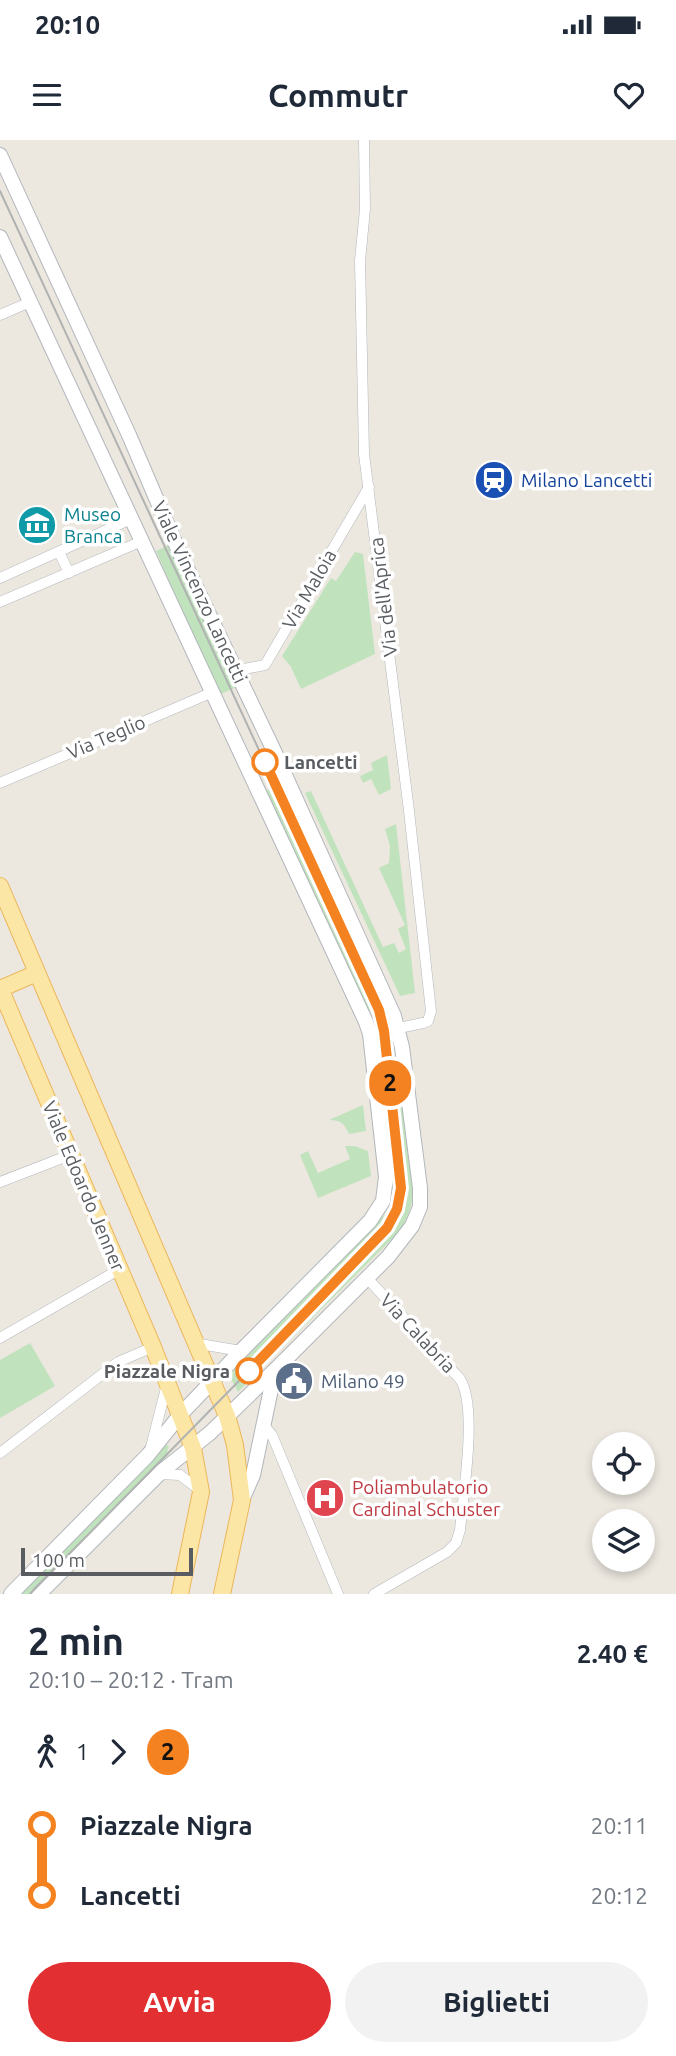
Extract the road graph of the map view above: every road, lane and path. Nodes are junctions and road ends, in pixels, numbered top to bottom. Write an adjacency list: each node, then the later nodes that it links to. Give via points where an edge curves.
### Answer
1 (364, 140): 6 (street, Via dell'Aprica, via 360,275 364,454)
2 (0, 155): 13 (main road, Viale Vincenzo Lancetti)
3 (0, 237): 4 (main road, Viale Vincenzo Lancetti)
4 (30, 302): 5 (street); 7 (main road, Viale Vincenzo Lancetti)
5 (0, 315)
6 (369, 486): 13 (street, Via Maloia, via 265,665); 19 (street, Via dell'Aprica, via 430,1012 428,1021)
7 (131, 519): 8 (main road, Viale Vincenzo Lancetti); 9 (street)
8 (142, 541): 10 (street); 14 (main road, Viale Vincenzo Lancetti)
9 (59, 552): 10 (street); 11 (street)
10 (69, 573): 12 (street)
11 (0, 578)
12 (0, 602)
13 (235, 667): 19 (main road, Viale Vincenzo Lancetti)
14 (213, 692): 15 (street, Via Teglio); 20 (main road, Viale Vincenzo Lancetti)
15 (0, 783)
16 (0, 887): 17 (main road, Viale Edoardo Jenner)
17 (37, 973): 18 (main road, Viale Edoardo Jenner); 26 (main road, Viale Edoardo Jenner)
18 (0, 989): 21 (main road, Viale Edoardo Jenner)
19 (398, 1029): 20 (street); 24 (main road, Viale Vincenzo Lancetti, via 420,1203 407,1234)
20 (370, 1034): 28 (main road, Viale Vincenzo Lancetti, via 386,1177 383,1201 370,1221)
21 (70, 1155): 22 (street); 23 (main road, Viale Edoardo Jenner)
22 (0, 1182)
23 (120, 1269): 25 (street); 27 (main road, Viale Edoardo Jenner)
24 (367, 1278): 29 (main road); 46 (street, Via Calabria, via 460,1379 469,1413 456,1543)
25 (0, 1338)
26 (194, 1343): 28 (street); 30 (main road, Viale Edoardo Jenner)
27 (153, 1347): 31 (main road, Viale Edoardo Jenner); 36 (street, via 118,1362)
28 (241, 1351): 30 (main road)
29 (275, 1370): 33 (main road); 34 (main road)
30 (211, 1382): 32 (main road); 33 (main road, Viale Edoardo Jenner)
31 (167, 1383): 32 (main road, Viale Edoardo Jenner); 37 (street)
32 (180, 1415): 35 (main road, Viale Edoardo Jenner); 37 (main road)
33 (227, 1416): 35 (main road); 40 (main road, Viale Edoardo Jenner)
34 (264, 1425): 40 (main road, via 252,1479); 45 (street)
35 (193, 1448): 38 (main road); 39 (main road, Viale Edoardo Jenner)
36 (0, 1452)
37 (148, 1455): 41 (main road)
38 (158, 1474): 39 (street, via 180,1475); 42 (main road)
39 (201, 1492): 43 (main road)
40 (242, 1500): 44 (main road, Viale Edoardo Jenner)
41 (11, 1594)
42 (39, 1594)
43 (180, 1594)
44 (222, 1594)
45 (338, 1594)
46 (373, 1594)

